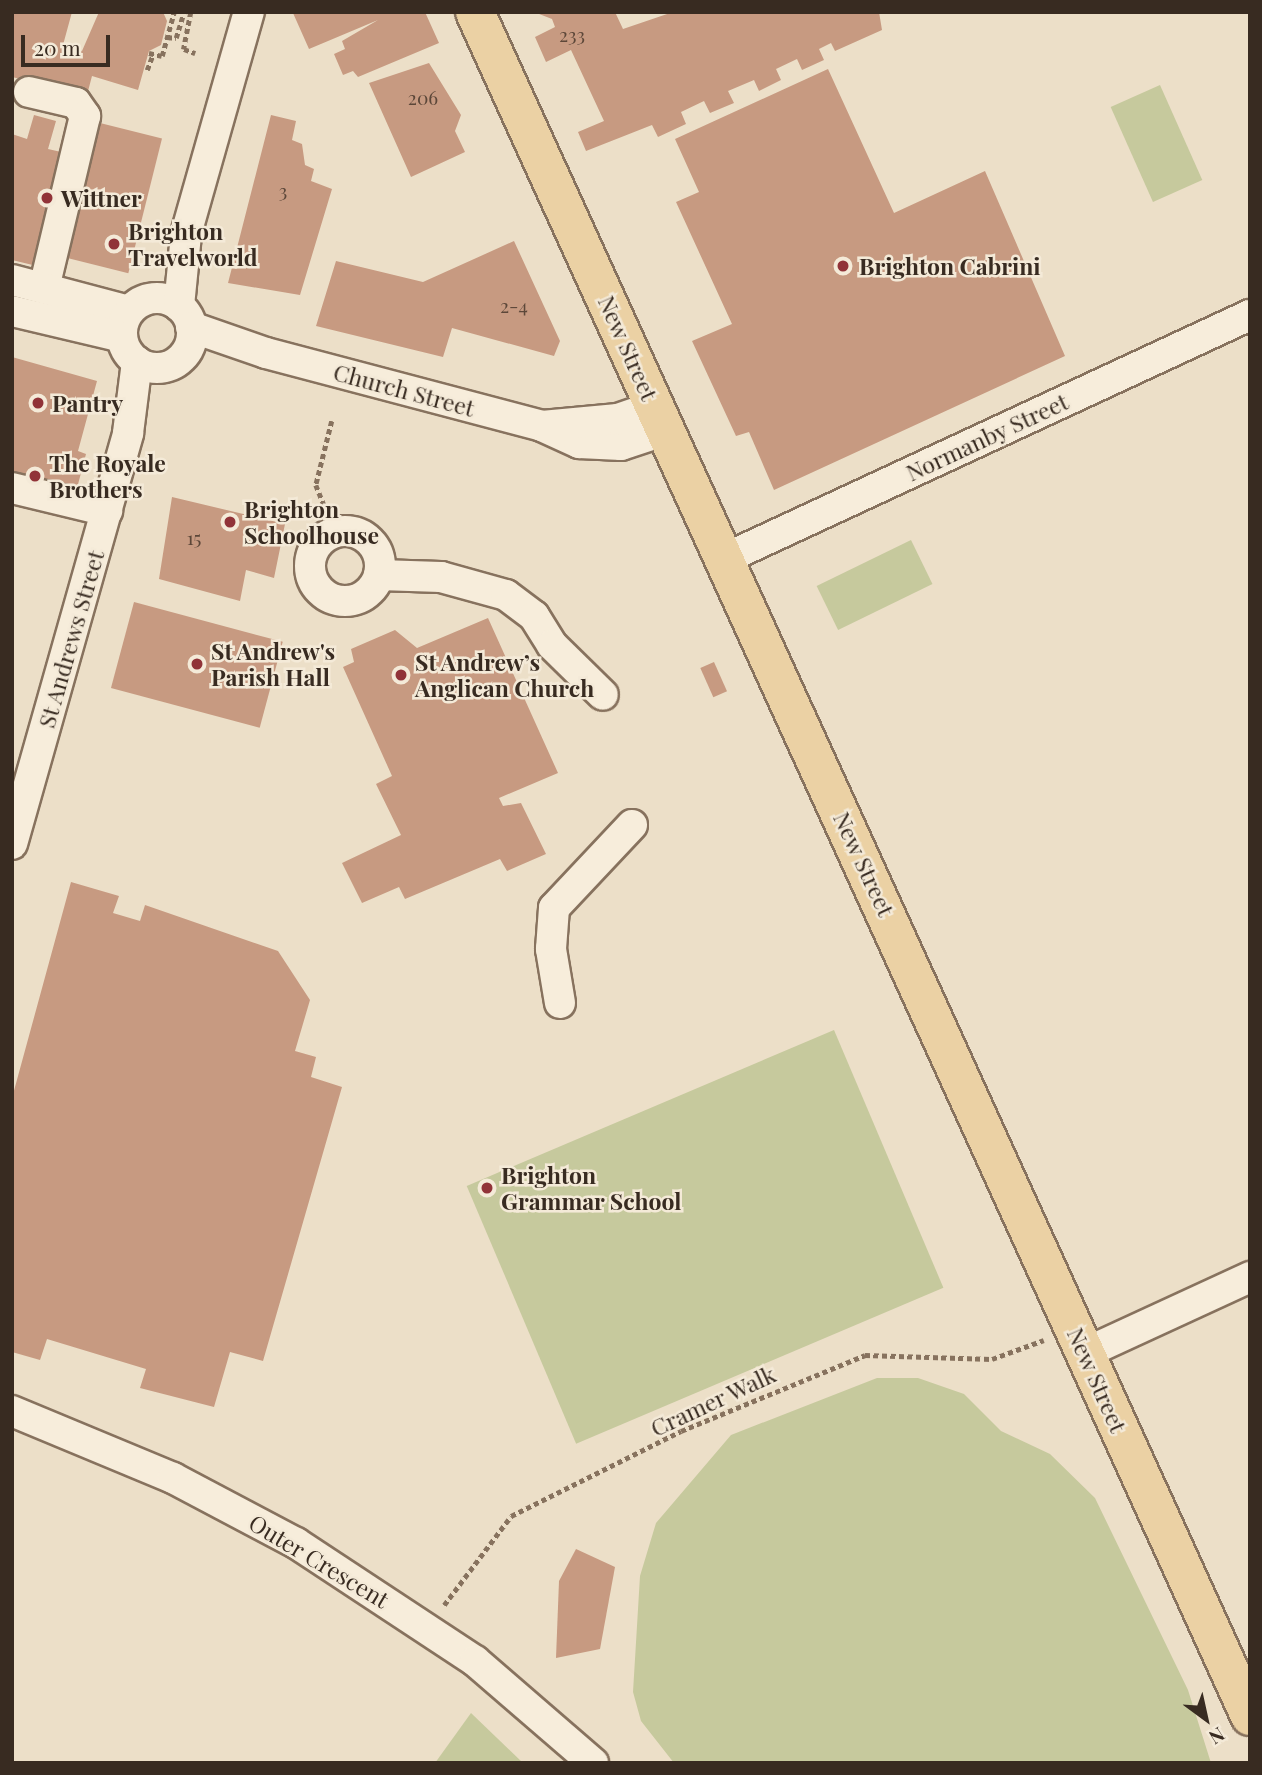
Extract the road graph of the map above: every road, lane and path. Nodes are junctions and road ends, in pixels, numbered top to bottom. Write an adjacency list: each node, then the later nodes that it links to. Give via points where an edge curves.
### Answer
1 (174, 12): 6 (path)
2 (184, 12): 6 (path, via 178,36)
3 (191, 12): 7 (path, via 184,49)
4 (248, 12): 14 (street)
5 (475, 12): 16 (main road, New Street)
6 (167, 37): 8 (path, via 162,56 151,53)
7 (195, 52)
8 (147, 70)
9 (29, 92): 11 (street, via 76,103 85,116)
10 (12, 280): 11 (street, Church Street)
11 (44, 288): 14 (street, Church Street)
12 (12, 311): 14 (street, Church Street)
13 (1250, 315): 21 (street, Normanby Street)
14 (160, 322): 15 (street); 15 (street); 16 (street, Church Street, via 542,426 598,447)
15 (150, 365): 19 (street, St Andrews Street)
16 (660, 418): 21 (main road, New Street)
17 (332, 421): 20 (path, via 316,485)
18 (12, 488): 19 (street)
19 (107, 511): 25 (street, St Andrews Street)
20 (335, 532): 22 (street, via 366,538 377,551); 22 (street, via 318,543 310,561 315,585 328,597 357,599)
21 (724, 559): 28 (main road, New Street)
22 (379, 575): 23 (street, via 441,576 506,595 534,616 552,645)
23 (604, 695)
24 (632, 825): 26 (street, via 554,908)
25 (12, 845)
26 (560, 1003)
27 (1250, 1277): 28 (street)
28 (1079, 1339): 30 (path, Cramer Walk, via 992,1359 865,1355 681,1431 499,1525); 31 (main road, New Street)
29 (12, 1411): 30 (street, Outer Crescent, via 173,1478 296,1543)
30 (428, 1628): 32 (street, Outer Crescent, via 512,1689)
31 (1250, 1716)
32 (593, 1763)

